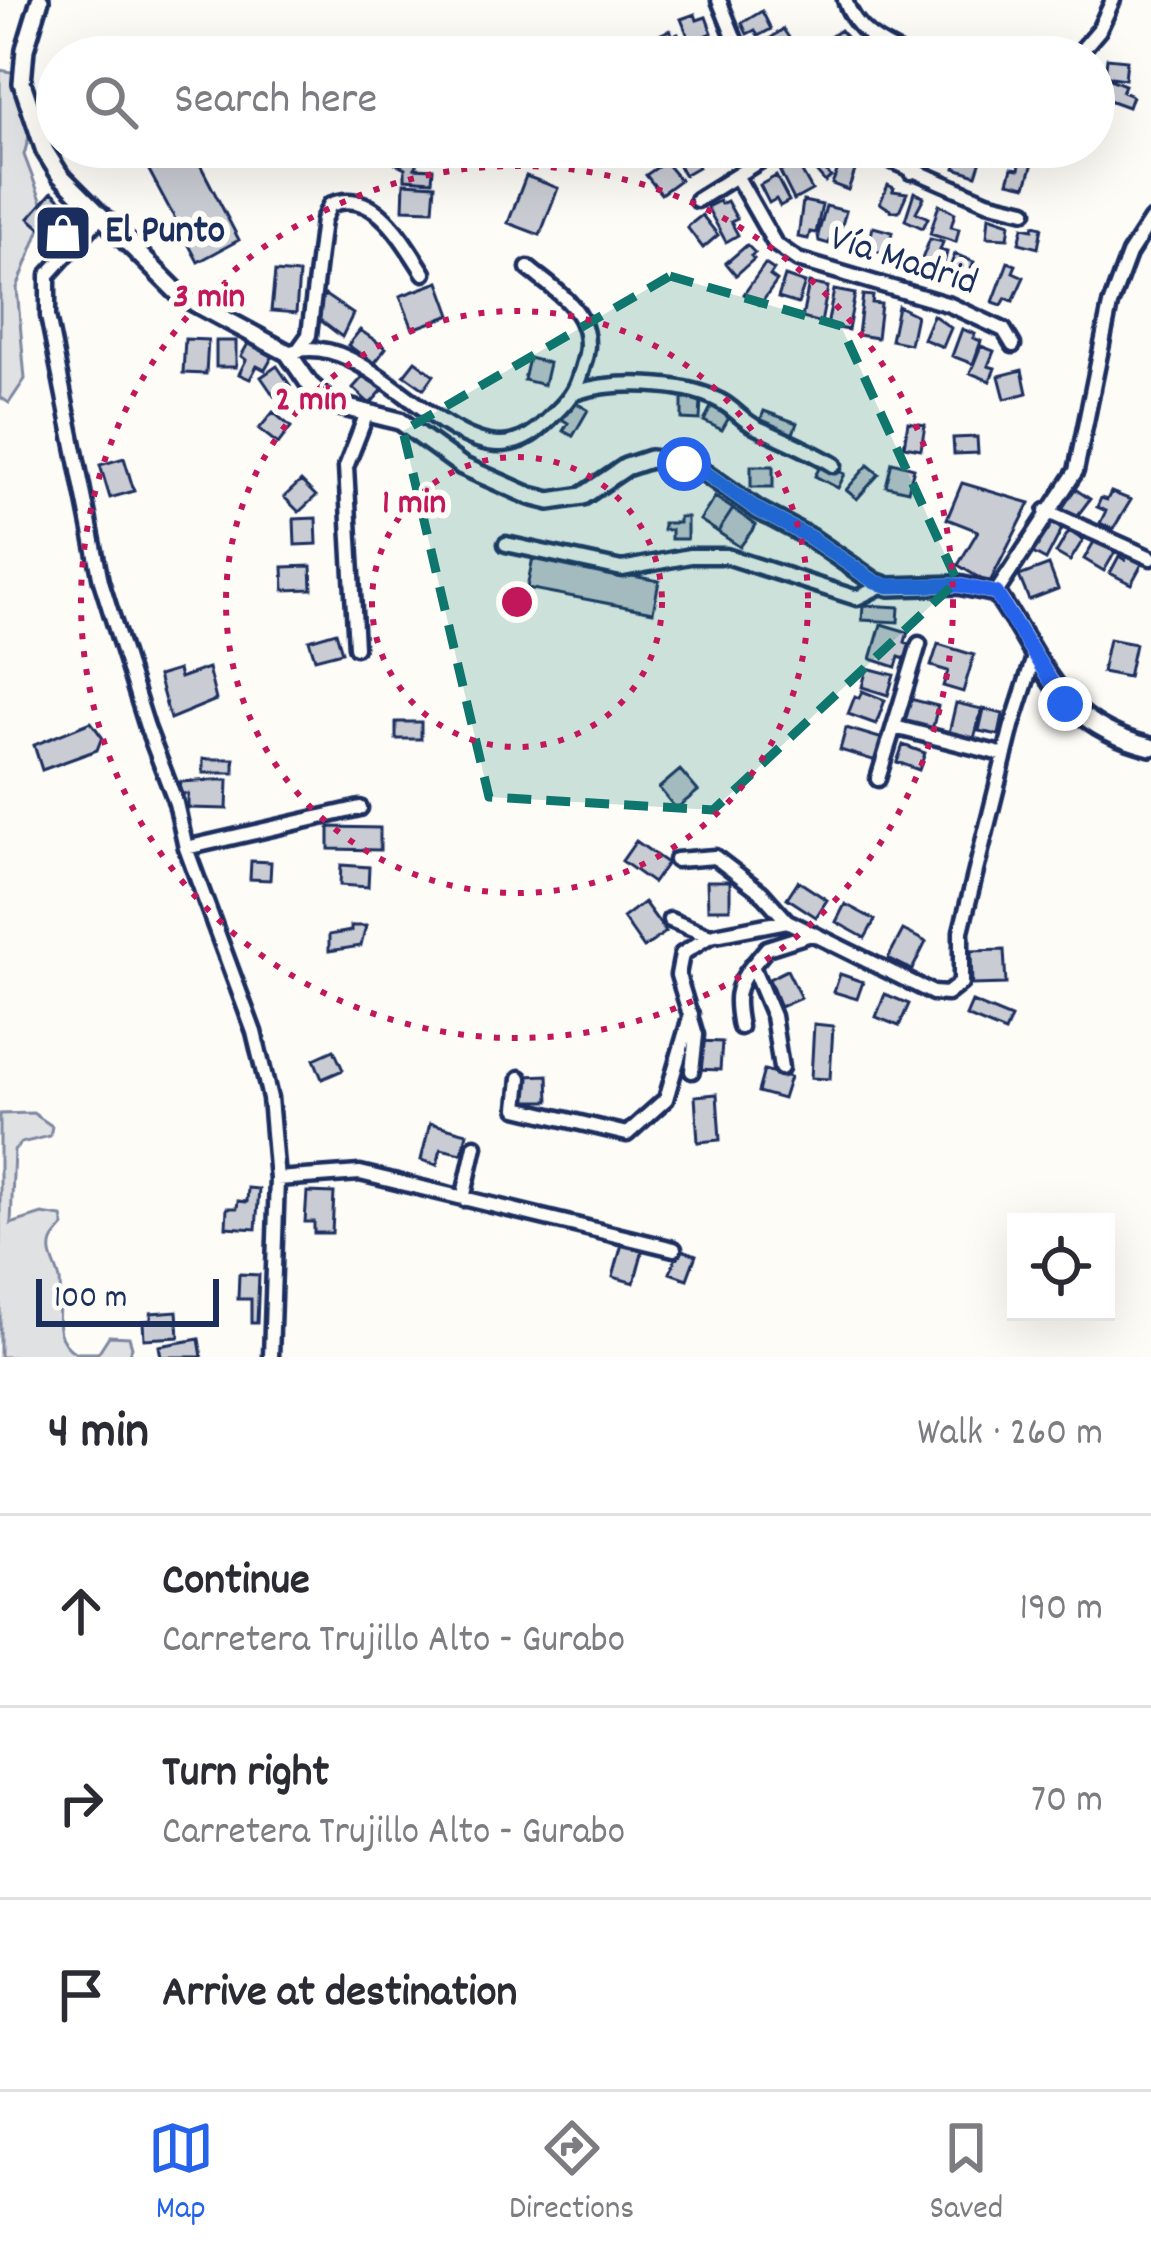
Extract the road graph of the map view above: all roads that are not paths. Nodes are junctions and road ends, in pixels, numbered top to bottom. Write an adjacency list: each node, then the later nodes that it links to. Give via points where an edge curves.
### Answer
1 (40, 0): 8 (main road, via 22,62)
2 (719, 0): 5 (street)
3 (845, 0): 6 (street)
4 (1113, 0): 7 (street)
5 (731, 36)
6 (869, 36)
7 (1094, 36)
8 (36, 130)
9 (56, 168): 17 (main road)
10 (750, 168): 14 (street)
11 (903, 168): 13 (street)
12 (913, 168): 13 (street)
13 (911, 172): 16 (street)
14 (737, 177): 15 (street); 21 (street, Vía Madrid, via 775,244 797,260 950,305 1004,329)
15 (697, 200)
16 (1025, 212)
17 (102, 215): 22 (main road, via 181,295); 39 (street, via 48,275 48,316 95,559)
18 (1151, 220): 26 (street, via 1110,304 1076,471)
19 (528, 268): 23 (street, via 584,326 590,349)
20 (424, 273): 22 (street, via 366,204 330,205 309,335)
21 (1013, 345)
22 (294, 351): 23 (street, via 379,372 456,433 488,442 538,430); 24 (main road, via 321,396)
23 (574, 394): 25 (street, via 629,382 719,400)
24 (368, 412): 29 (main road, via 415,429 462,466 550,501 583,496 650,459 684,464); 32 (street, via 346,467)
25 (834, 465)
26 (1046, 511): 28 (street); 30 (street)
27 (506, 544): 29 (street, via 622,569 727,556 857,598)
28 (1151, 558)
29 (884, 585): 30 (main road)
30 (996, 593): 33 (main road)
31 (919, 644): 34 (street)
32 (356, 647)
33 (1035, 653): 35 (main road, via 1078,716); 36 (street)
34 (894, 727): 36 (street); 37 (street)
35 (1151, 747)
36 (1005, 754): 43 (street, via 961,931 956,990 933,993)
37 (878, 778)
38 (360, 808): 39 (street)
39 (186, 848): 52 (street, via 254,1032)
40 (676, 860): 42 (street, via 715,857)
41 (670, 920): 44 (street)
42 (787, 921): 43 (street); 44 (street)
43 (812, 934): 45 (street, via 766,947)
44 (710, 936): 46 (street, via 682,954 678,975)
45 (752, 966): 47 (street, via 735,1001); 48 (street, via 773,1016)
46 (691, 1012): 49 (street); 50 (street, via 666,1099 627,1134 517,1108)
47 (740, 1027)
48 (781, 1068)
49 (692, 1070)
50 (520, 1078)
51 (475, 1146): 53 (street)
52 (277, 1179): 53 (street, via 360,1173); 55 (street)
53 (463, 1198): 54 (street)
54 (674, 1249)
55 (271, 1357)

